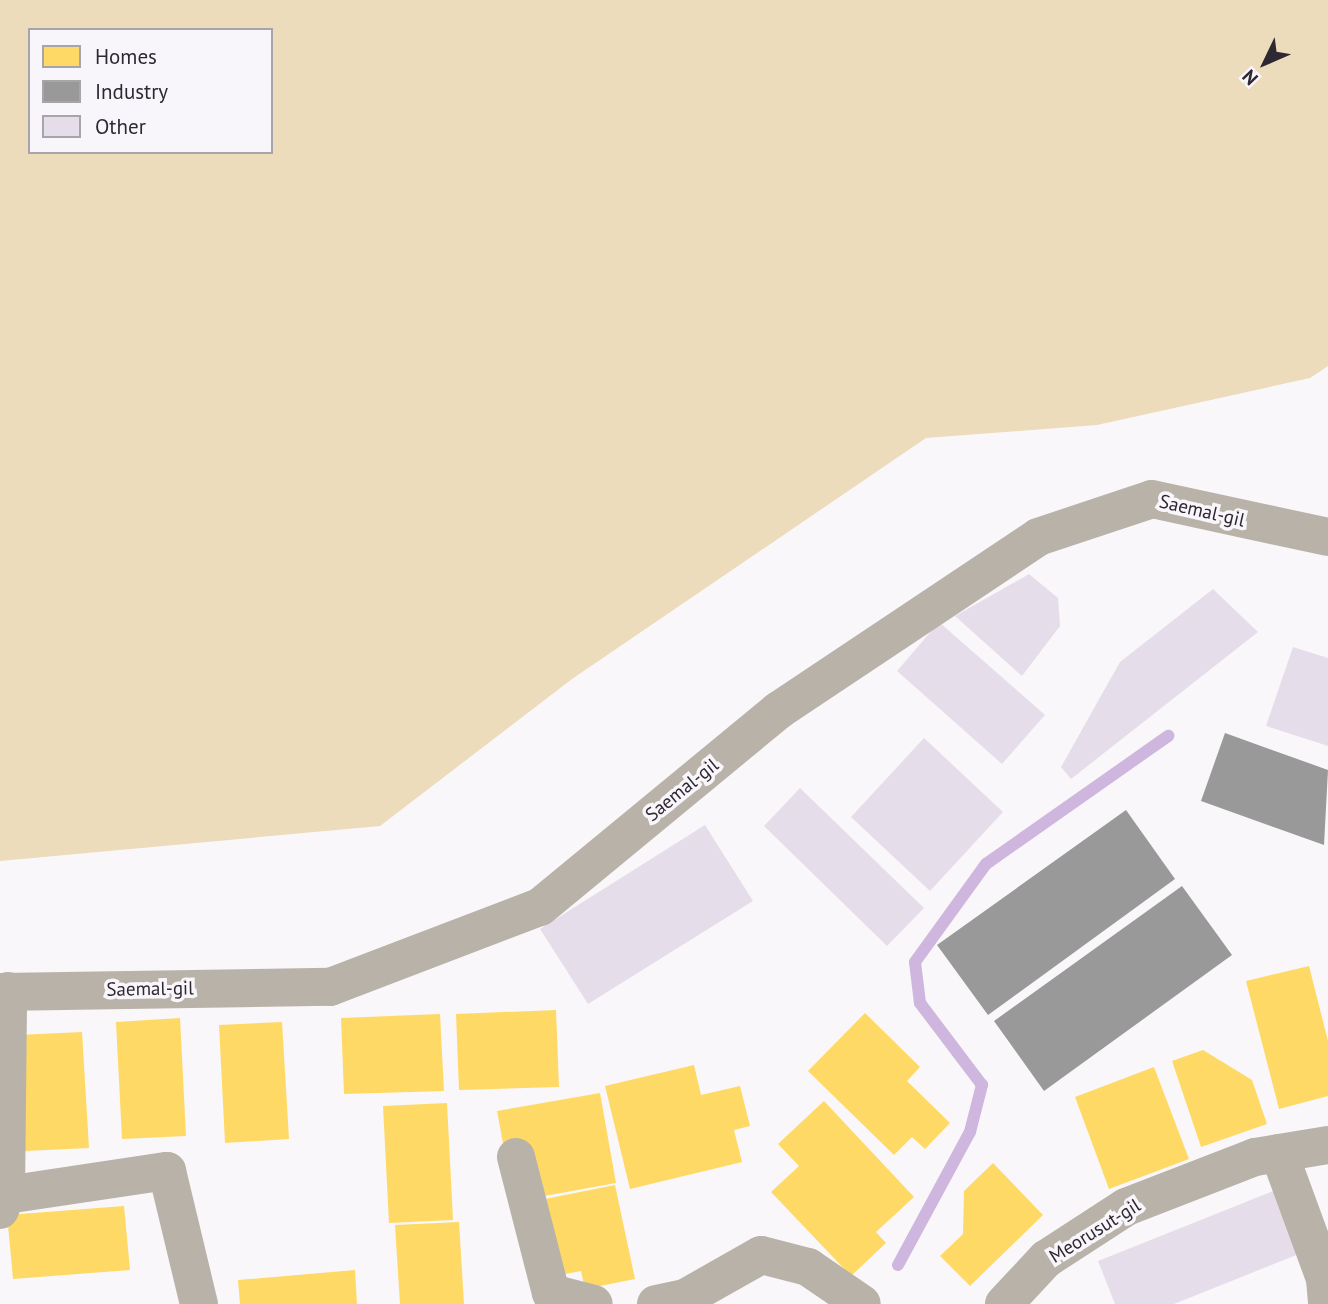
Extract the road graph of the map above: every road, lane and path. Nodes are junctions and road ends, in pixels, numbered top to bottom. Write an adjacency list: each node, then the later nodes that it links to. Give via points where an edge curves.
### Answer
1 (1328, 537): 2 (street, Saemal-gil, via 1152,499 1038,537 779,710 540,907 330,986)
2 (4, 991): 6 (street)
3 (1328, 1145): 4 (street, Meorusut-gil)
4 (1279, 1153): 11 (street, Meorusut-gil, via 1126,1207 1046,1259); 12 (street, via 1325,1279)
5 (516, 1157): 8 (street, via 551,1293)
6 (3, 1202): 7 (street, via 167,1171)
7 (199, 1304)
8 (594, 1304)
9 (656, 1304): 10 (street, via 685,1298 761,1255 808,1268)
10 (862, 1304)
11 (1004, 1304)
12 (1327, 1304)

